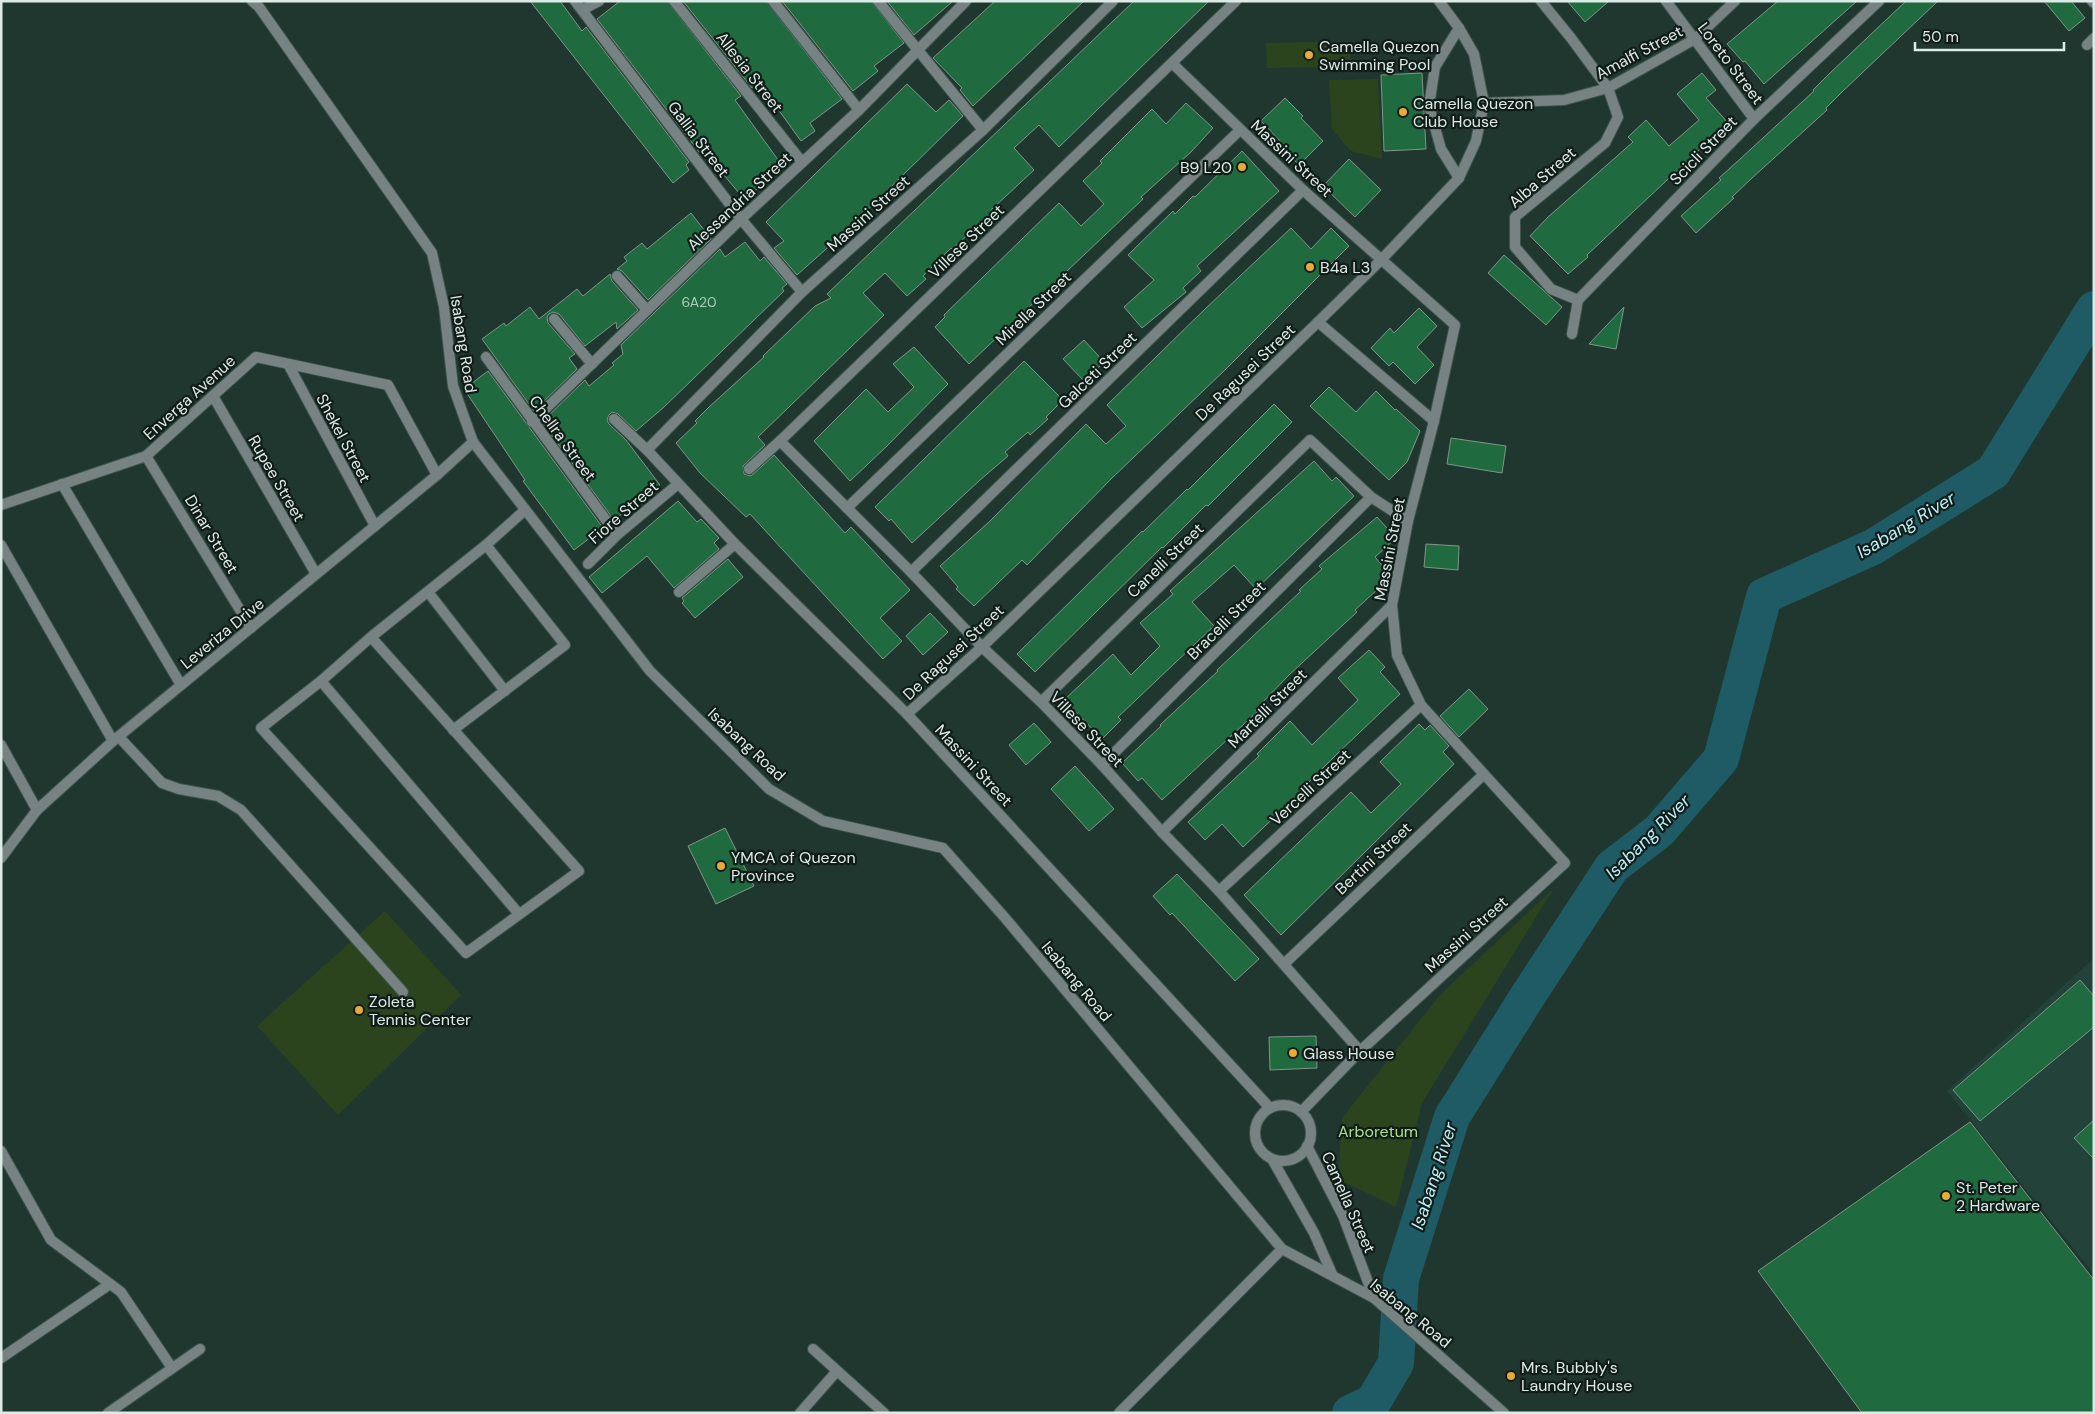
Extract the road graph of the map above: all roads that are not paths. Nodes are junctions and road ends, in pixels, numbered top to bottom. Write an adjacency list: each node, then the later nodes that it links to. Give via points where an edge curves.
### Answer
1 (252, 1): 46 (street, Isabang Road, via 432,253 444,307 453,386)
2 (575, 1): 15 (street, Gallia Street)
3 (599, 1): 15 (street)
4 (674, 1): 26 (street, Allesia Street)
5 (773, 1): 22 (street)
6 (878, 1): 18 (street)
7 (966, 1): 18 (street, Alessandria Street)
8 (1113, 1): 24 (street, Massini Street)
9 (1236, 1): 19 (street)
10 (1439, 1): 16 (street, De Ragusei Street)
11 (1541, 1): 20 (street)
12 (1666, 1): 17 (street, Loreto Street)
13 (1735, 1): 17 (street, Amalfi Street)
14 (1879, 1): 23 (street, Scicli Street)
15 (582, 10): 29 (street, Gallia Street)
16 (1460, 28): 21 (street, De Ragusei Street, via 1474,54); 27 (street, via 1436,67 1429,106 1440,149)
17 (1695, 39): 20 (street, Amalfi Street); 23 (street, Loreto Street)
18 (916, 50): 22 (street, Alessandria Street); 24 (street)
19 (1173, 64): 25 (street, Massini Street); 45 (street, Villese Street)
20 (1608, 88): 21 (street, Amalfi Street, via 1564,100); 33 (street, Alba Street, via 1618,117 1605,143 1515,217 1515,247 1551,289)
21 (1484, 103): 27 (street, De Ragusei Street, via 1476,141)
22 (858, 110): 26 (street, Alessandria Street)
23 (1754, 119): 33 (street, Scicli Street)
24 (983, 130): 32 (street, Massini Street)
25 (1240, 130): 28 (street, Massini Street); 55 (street, Mirella Street)
26 (802, 162): 29 (street, Alessandria Street)
27 (1459, 178): 30 (street, De Ragusei Street)
28 (1303, 190): 30 (street, Massini Street); 64 (street, Galceti Street)
29 (740, 219): 32 (street, Gallia Street); 34 (street, Alessandria Street)
30 (1381, 260): 36 (street, De Ragusei Street); 44 (street, Massini Street, via 1455,325)
31 (617, 276): 34 (street)
32 (802, 292): 47 (street, Massini Street)
33 (1578, 300): 37 (street)
34 (647, 310): 40 (street, Alessandria Street)
35 (554, 319): 40 (street)
36 (1318, 322): 44 (street); 71 (street, De Ragusei Street)
37 (1572, 334)
38 (486, 357): 43 (street, Chellra Street)
39 (288, 364): 41 (street, Enverga Avenue, via 256,357); 50 (street, Enverga Avenue, via 388,385); 58 (street, Shekel Street)
40 (592, 364): 43 (street, Alessandria Street)
41 (213, 396): 48 (street, Enverga Avenue); 65 (street, Rupee Street)
42 (614, 419): 47 (street, Massini Street)
43 (532, 422): 59 (street, Chellra Street)
44 (1434, 422): 57 (street, Massini Street)
45 (780, 441): 49 (street, Villese Street); 55 (street, Villese Street)
46 (473, 442): 50 (street, Leveriza Drive); 56 (street, Isabang Road)
47 (647, 450): 52 (street, Massini Street)
48 (146, 456): 51 (street, Enverga Avenue); 69 (street, Dinar Street)
49 (750, 469)
50 (437, 475): 58 (street, Leveriza Drive)
51 (62, 484): 54 (street, Enverga Avenue); 73 (street)
52 (678, 484): 59 (street, Fiore Street); 61 (street, Massini Street)
53 (1371, 497): 57 (street); 75 (street, Canelli Street, via 1310,440); 81 (street, Bracelli Street)
54 (1, 505)
55 (847, 508): 64 (street, Villese Street)
56 (525, 510): 60 (street); 96 (street, Isabang Road, via 650,671 769,789 823,821 942,848 1006,919)
57 (1408, 521): 68 (street, Massini Street)
58 (375, 526): 65 (street, Leveriza Drive)
59 (617, 536): 63 (street, Fiore Street)
60 (486, 544): 66 (street); 74 (street, via 565,645)
61 (735, 544): 67 (street); 77 (street, Massini Street)
62 (1, 545): 79 (street)
63 (588, 564)
64 (911, 572): 71 (street, Villese Street)
65 (316, 574): 69 (street, Leveriza Drive)
66 (428, 592): 70 (street); 74 (street)
67 (679, 592)
68 (1392, 605): 76 (street, Massini Street, via 1397,655); 84 (street, Martelli Street)
69 (251, 628): 73 (street, Leveriza Drive)
70 (371, 637): 72 (street); 78 (street)
71 (982, 648): 75 (street, Villese Street); 77 (street, De Ragusei Street)
72 (321, 681): 87 (street); 87 (street, via 261,728 466,953)
73 (182, 685): 79 (street, Leveriza Drive)
74 (505, 690): 78 (street)
75 (1041, 702): 81 (street, Villese Street)
76 (1421, 705): 82 (street, Massini Street); 86 (street, Vercelli Street)
77 (907, 714): 91 (street, Massini Street)
78 (453, 730): 87 (street, via 579,871)
79 (116, 739): 83 (street, Leveriza Drive); 89 (street, via 162,783 218,796 241,810)
80 (1, 745): 83 (street)
81 (1102, 765): 84 (street, Villese Street)
82 (1483, 775): 88 (street, Bertini Street); 90 (street, Massini Street, via 1565,863)
83 (37, 810): 85 (street, Leveriza Drive)
84 (1162, 832): 86 (street, Villese Street)
85 (1, 858)
86 (1219, 891): 88 (street, Villese Street)
87 (519, 914)
88 (1284, 964): 90 (street, Villese Street)
89 (403, 992)
90 (1360, 1051): 92 (street, Massini Street)
91 (1270, 1108): 92 (street, via 1286,1105); 95 (street, via 1258,1120 1255,1138 1258,1147)
92 (1301, 1112): 93 (street, via 1310,1124)
93 (1307, 1146): 95 (street, via 1303,1153 1290,1160); 99 (street, Camella Street, via 1343,1216)
94 (1, 1151): 98 (street, via 51,1240)
95 (1272, 1159): 97 (street, via 1314,1233)
96 (1282, 1249): 97 (street, Isabang Road); 108 (street)
97 (1332, 1274): 99 (street, Isabang Road)
98 (110, 1284): 102 (street); 103 (street, via 121,1292)
99 (1377, 1301): 109 (street, Isabang Road)
100 (200, 1348): 103 (street)
101 (813, 1349): 104 (street)
102 (1, 1358)
103 (172, 1368): 105 (street)
104 (837, 1370): 106 (street); 107 (street)
105 (108, 1413)
106 (800, 1413)
107 (884, 1413)
108 (1119, 1413)
109 (1504, 1413)

